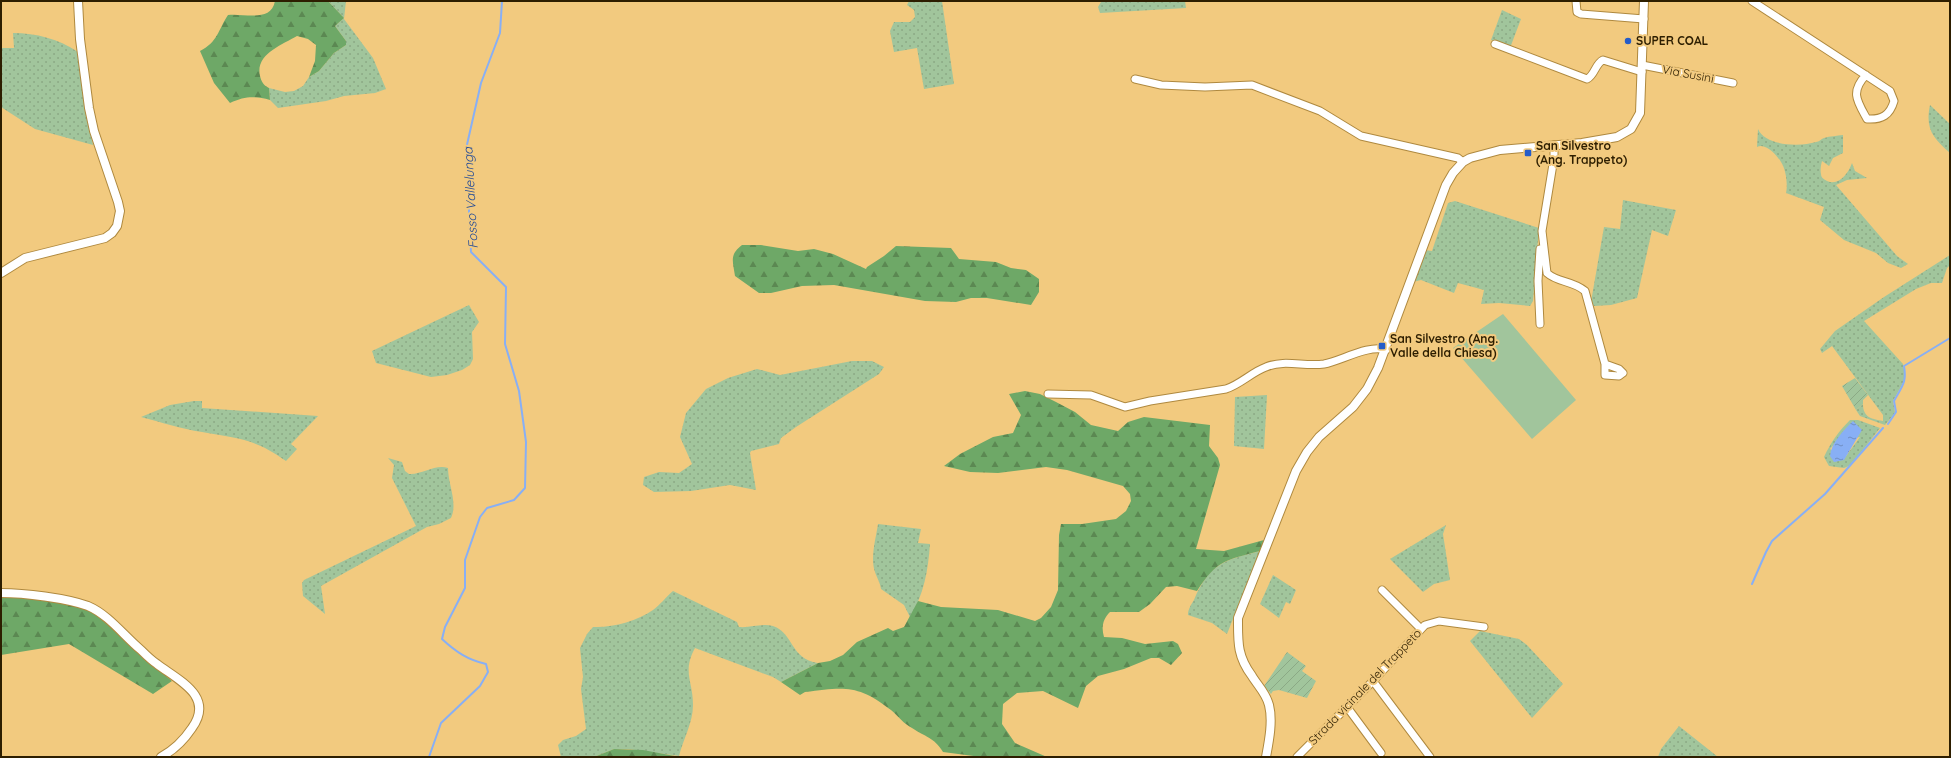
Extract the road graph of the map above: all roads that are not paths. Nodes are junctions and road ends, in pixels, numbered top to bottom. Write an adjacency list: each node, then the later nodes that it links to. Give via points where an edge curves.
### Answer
1 (78, 1): 14 (street, via 89,108 94,131 118,202 120,219 112,233 105,238 24,258)
2 (1576, 1): 5 (street, via 1577,12 1581,14)
3 (1644, 1): 5 (street)
4 (1752, 1): 8 (street)
5 (1644, 19): 7 (street)
6 (1495, 44): 7 (street, Via Susini, via 1587,79 1603,60)
7 (1642, 69): 10 (street, Via Susini); 11 (street, via 1640,115 1628,132 1611,138)
8 (1866, 75): 8 (street, via 1890,91 1894,97 1892,108 1881,118 1867,119 1857,102 1857,88)
9 (1135, 79): 12 (street, via 1161,85 1256,86 1320,111 1361,136 1458,158)
10 (1733, 83)
11 (1554, 145): 12 (street, via 1500,150); 13 (street)
12 (1462, 162): 16 (street, via 1446,186)
13 (1542, 231): 15 (street, via 1538,281); 17 (street, via 1547,273 1553,278 1578,285 1585,291)
14 (1, 273)
15 (1540, 324)
16 (1386, 350): 18 (street, via 1382,348 1361,352 1324,364 1274,364 1226,389 1125,407 1091,395); 27 (street, via 1367,389 1353,407 1319,437 1296,471 1238,618 1240,655 1269,705)
17 (1605, 364)
18 (1048, 394)
19 (1382, 590): 22 (street)
20 (1, 593): 26 (street, via 71,600 89,607 102,614 157,664 193,691 200,713 196,723 180,744)
21 (1484, 627): 22 (street, Strada vicinale del Trappeto, via 1439,621 1430,622)
22 (1421, 629): 23 (street, Strada vicinale del Trappeto)
23 (1373, 681): 24 (street, Strada vicinale del Trappeto); 29 (street)
24 (1347, 707): 25 (street); 28 (street, Strada vicinale del Trappeto)
25 (1381, 754)
26 (161, 757)
27 (1266, 757)
28 (1297, 757)
29 (1430, 757)

